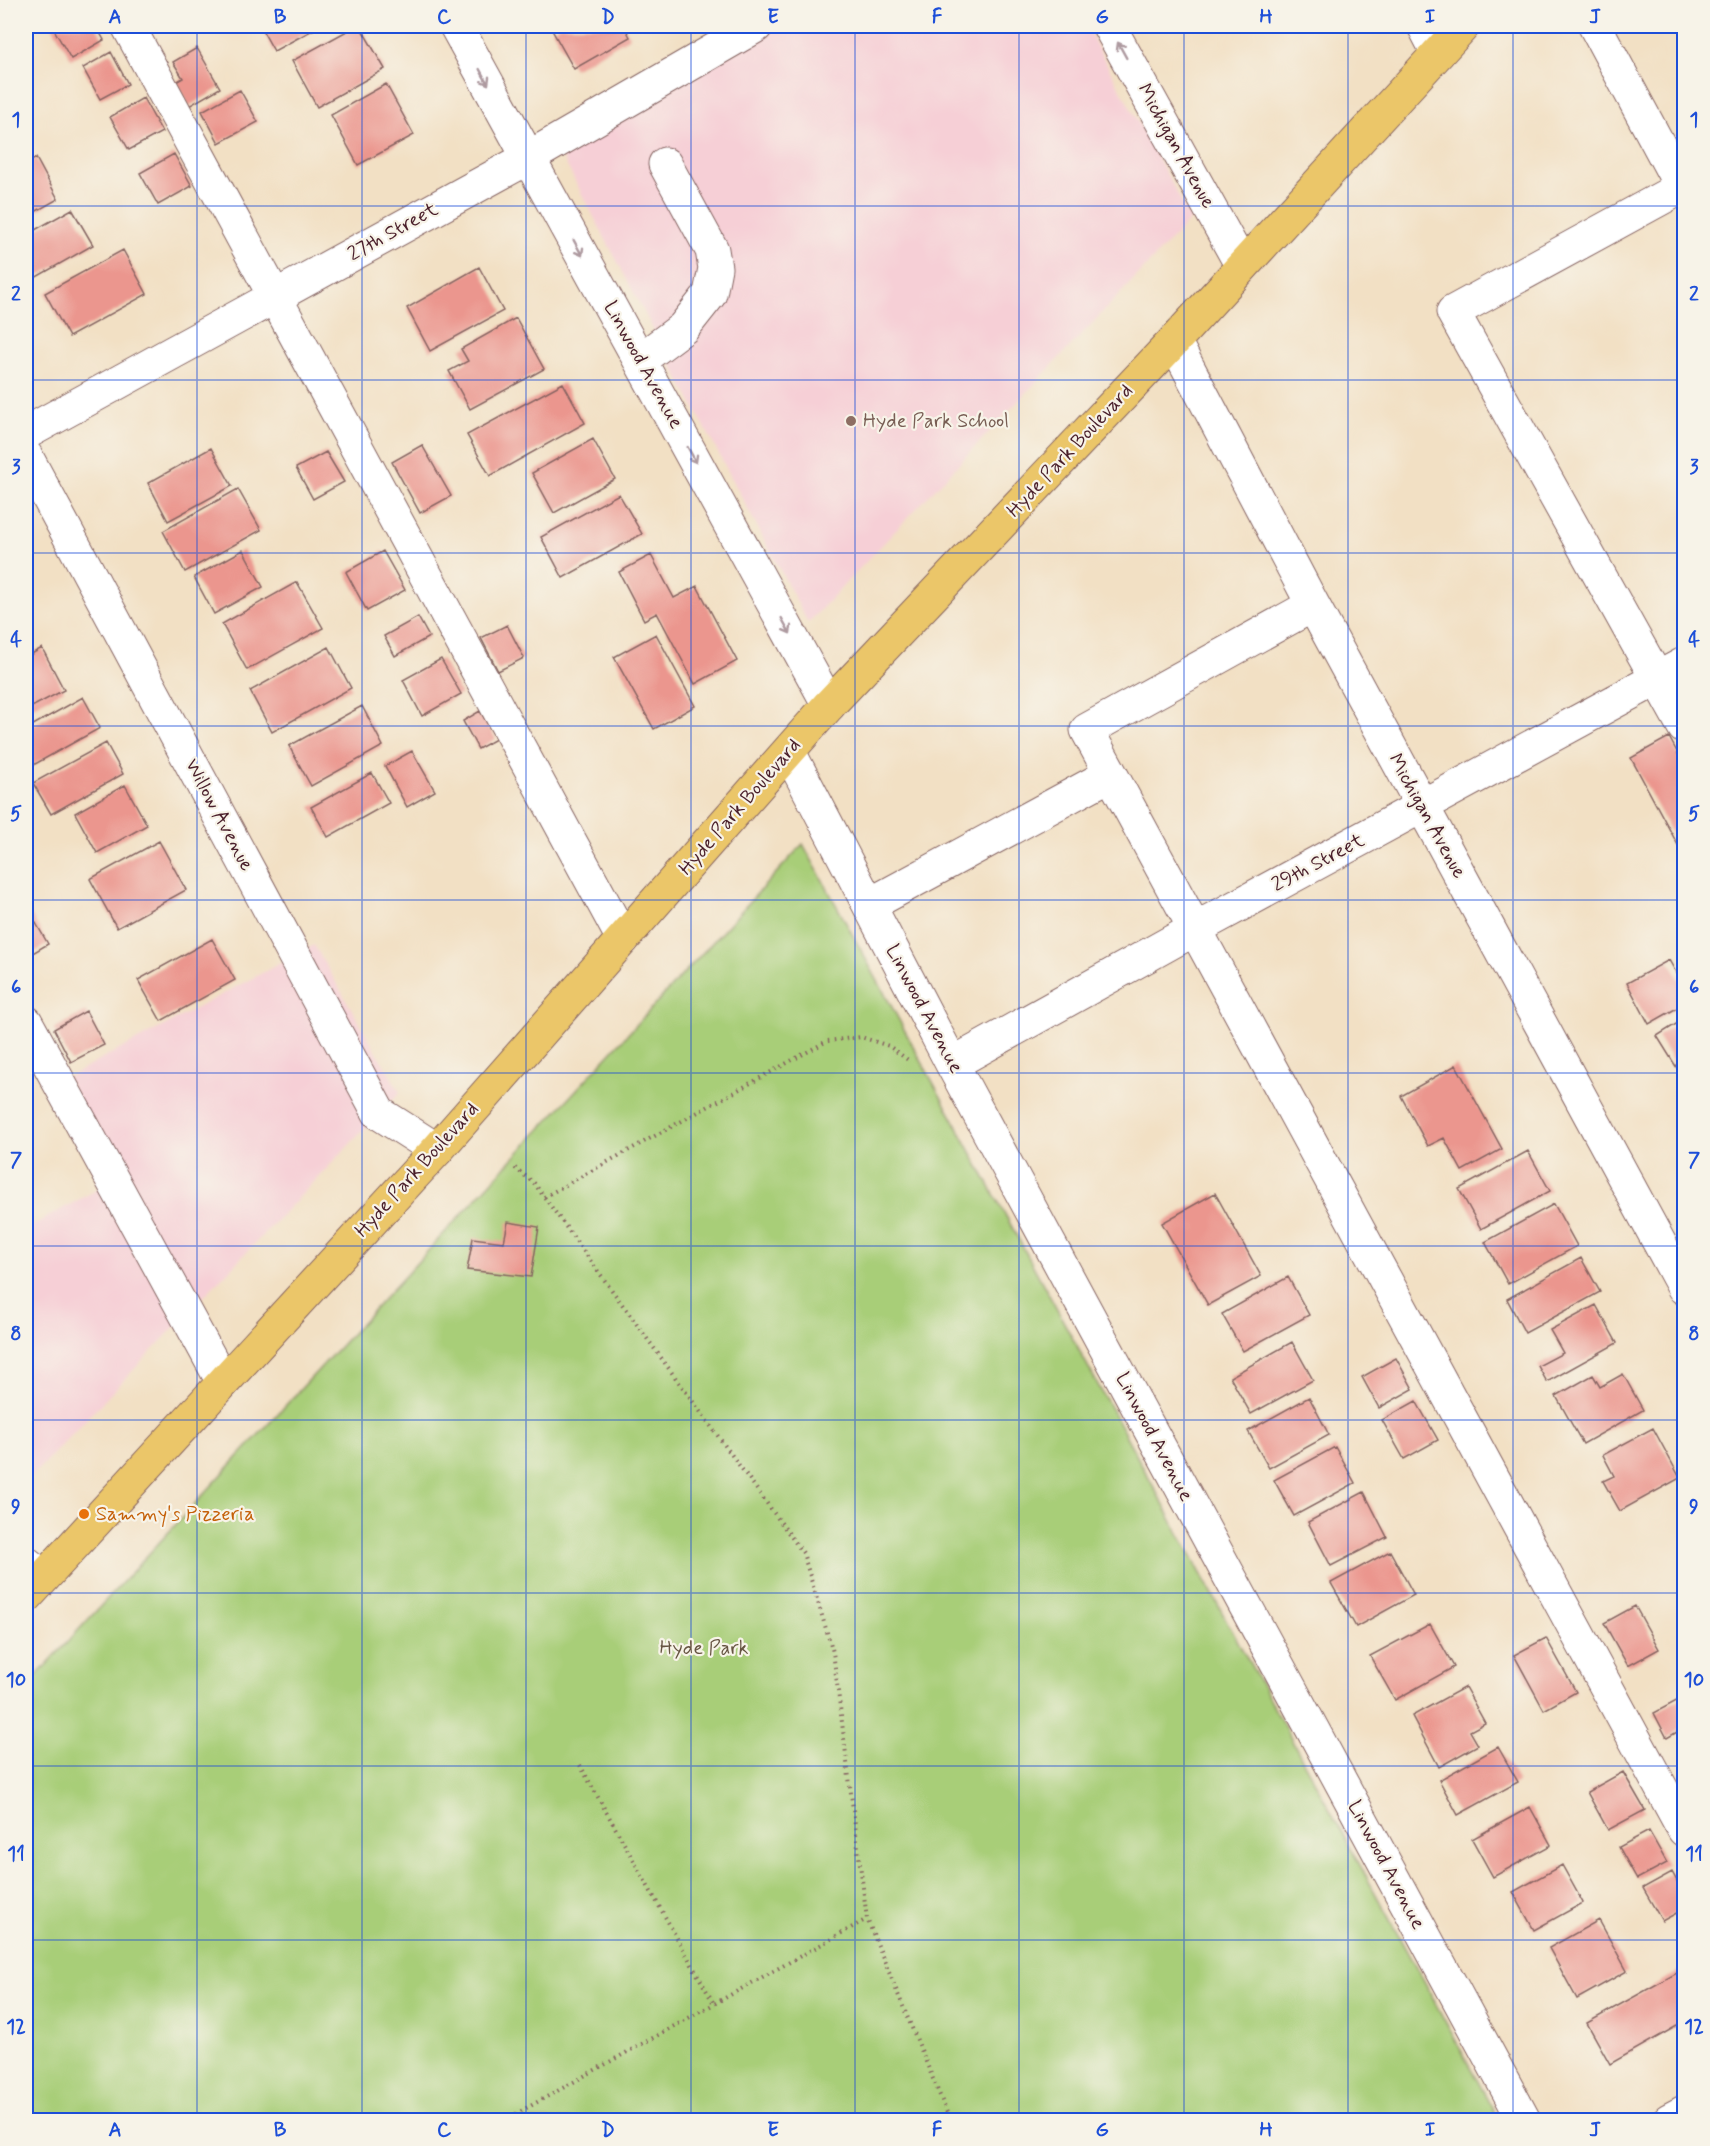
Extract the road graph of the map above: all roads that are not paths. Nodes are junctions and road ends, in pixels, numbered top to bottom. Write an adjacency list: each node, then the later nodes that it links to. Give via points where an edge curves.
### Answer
1 (128, 26): 12 (street)
2 (456, 26): 8 (street, Linwood Avenue, one-way to 8)
3 (756, 26): 8 (street, 27th Street)
4 (1109, 26): 11 (street, Michigan Avenue, one-way to 4)
5 (1463, 26): 7 (main road, Hyde Park Boulevard)
6 (1595, 26): 10 (street)
7 (1431, 39): 11 (main road, Hyde Park Boulevard)
8 (528, 158): 12 (street, 27th Street); 14 (street, Linwood Avenue, one-way to 14)
9 (665, 164): 14 (street, via 712,250 715,268 710,294 682,328)
10 (1683, 190): 18 (street, via 1453,312)
11 (1242, 266): 13 (main road, Hyde Park Boulevard)
12 (276, 296): 15 (street, 27th Street); 26 (street)
13 (1174, 341): 17 (street, Michigan Avenue); 19 (main road, Hyde Park Boulevard)
14 (640, 360): 19 (street, Linwood Avenue, one-way to 19)
15 (26, 433)
16 (26, 456): 29 (street, Willow Avenue, via 380,1113)
17 (1313, 605): 22 (street, via 1087,730); 23 (street, Michigan Avenue)
18 (1671, 672): 20 (street); 23 (street, 29th Street)
19 (829, 705): 21 (main road, Hyde Park Boulevard)
20 (1684, 727)
21 (789, 752): 24 (street, Linwood Avenue); 26 (main road, Hyde Park Boulevard)
22 (1111, 774): 24 (street); 25 (street)
23 (1422, 807): 25 (street, 29th Street); 30 (street, Michigan Avenue)
24 (869, 905): 28 (street, Linwood Avenue)
25 (1195, 929): 28 (street, 29th Street); 33 (street)
26 (623, 939): 29 (main road, Hyde Park Boulevard)
27 (26, 1022): 31 (street)
28 (952, 1064): 35 (street, Linwood Avenue)
29 (437, 1150): 31 (main road, Hyde Park Boulevard)
30 (1684, 1288)
31 (223, 1382): 32 (main road, Hyde Park Boulevard)
32 (32, 1579)
33 (1684, 1830)
34 (1684, 2112): 36 (street)
35 (1524, 2121)
36 (1669, 2121)

